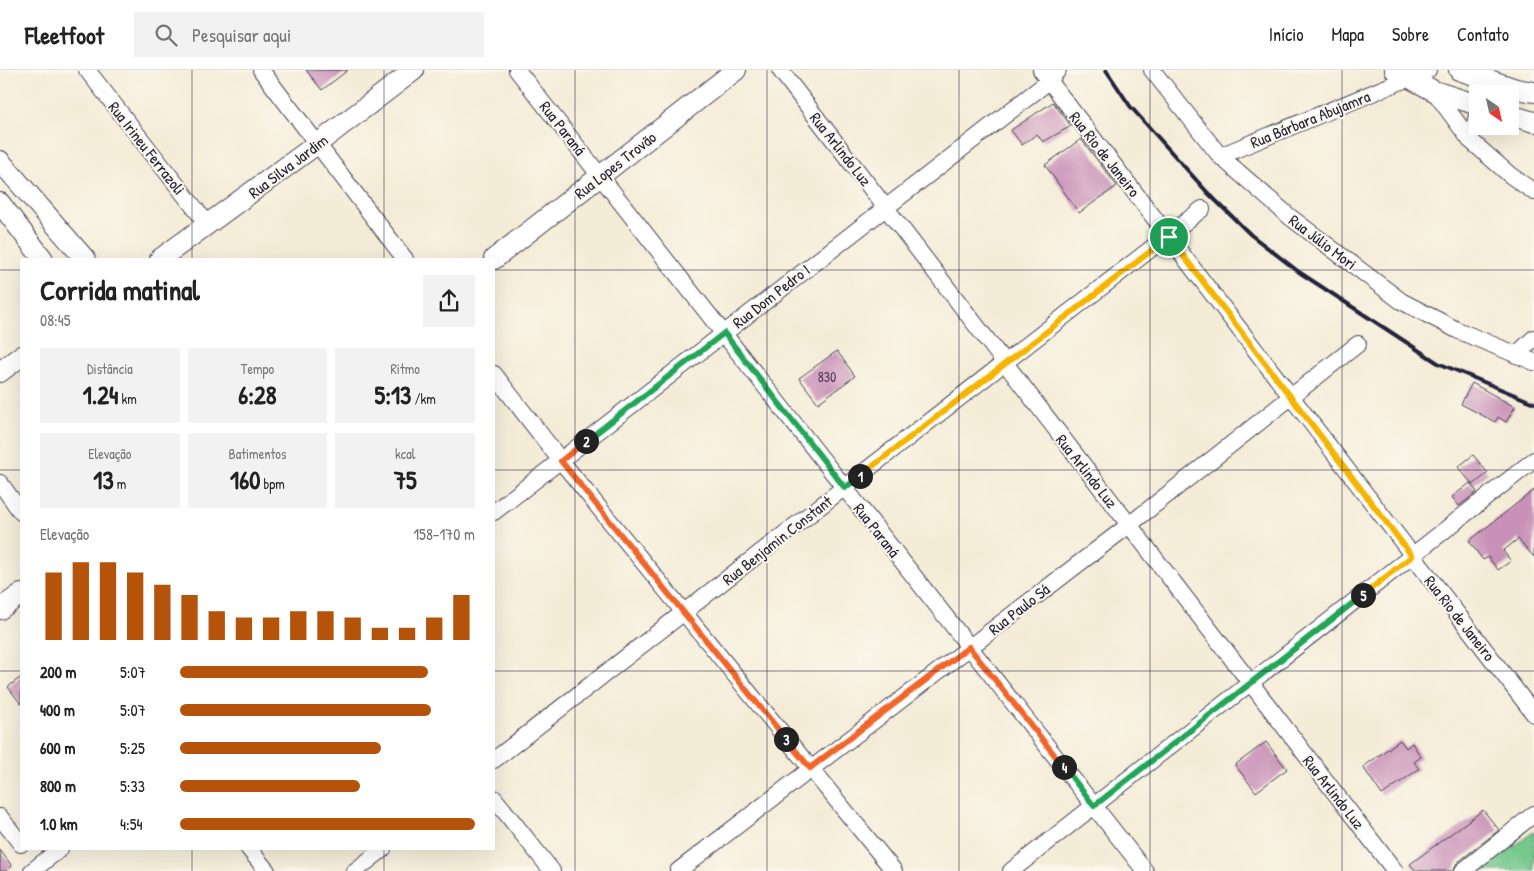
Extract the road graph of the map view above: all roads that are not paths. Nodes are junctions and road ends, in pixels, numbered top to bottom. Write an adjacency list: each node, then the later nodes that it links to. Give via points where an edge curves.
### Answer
1 (87, 70): 28 (street, Rua Irineu Ferrazoli)
2 (261, 70): 19 (street)
3 (414, 70): 19 (main road, Rua Silva Jardim)
4 (517, 70): 22 (street, Rua Paraná)
5 (736, 70): 22 (main road, Rua Lopes Trovão)
6 (780, 70): 25 (street, Rua Arlindo Luz)
7 (1152, 70): 20 (street, Rua Júlio Mori)
8 (1428, 70): 11 (street, Rua Bárbara Abujamra)
9 (1459, 70): 13 (main road)
10 (1049, 74): 25 (street, Rua Dom Pedro I); 30 (street, Rua Rio de Janeiro)
11 (1402, 74): 12 (main road); 20 (street, Rua Bárbara Abujamra)
12 (1434, 91): 14 (main road); 18 (street)
13 (1534, 92)
14 (1469, 102)
15 (1519, 118): 16 (main road)
16 (1534, 122)
17 (1471, 135): 18 (street)
18 (1470, 140): 23 (street)
19 (318, 144): 28 (main road, Rua Silva Jardim); 34 (street)
20 (1220, 156): 39 (street, Rua Júlio Mori, via 1290,217 1401,301)
21 (0, 161): 27 (main road)
22 (601, 177): 35 (main road, Rua Lopes Trovão); 36 (street, Rua Paraná)
23 (1534, 192)
24 (0, 203): 29 (main road)
25 (886, 208): 36 (street, Rua Dom Pedro I); 42 (street, Rua Arlindo Luz)
26 (1202, 209): 30 (street, Rua Benjamin Constant)
27 (52, 221): 29 (main road, via 35,229); 32 (main road)
28 (208, 225): 33 (main road, Rua Silva Jardim)
29 (19, 227): 31 (main road)
30 (1169, 237): 42 (street, Rua Benjamin Constant); 45 (street, Rua Rio de Janeiro)
31 (42, 258)
32 (84, 258)
33 (161, 258)
34 (405, 258)
35 (495, 258)
36 (724, 333): 47 (street, Rua Dom Pedro I); 49 (street, Rua Paraná)
37 (1534, 338): 39 (street)
38 (1358, 344): 45 (street, Rua Paulo Sá)
39 (1516, 355): 41 (street, Rua Júlio Mori)
40 (20, 357): 43 (main road)
41 (1534, 362)
42 (1005, 364): 49 (street, Rua Benjamin Constant); 52 (street, Rua Arlindo Luz)
43 (0, 372)
44 (495, 375): 47 (street)
45 (1291, 395): 52 (street, Rua Paulo Sá); 53 (street, Rua Rio de Janeiro)
46 (1534, 460): 53 (street)
47 (561, 461): 51 (street, Rua Dom Pedro I); 56 (street)
48 (0, 484): 50 (street)
49 (845, 488): 56 (street, Rua Benjamin Constant); 57 (street, Rua Paraná)
50 (20, 511)
51 (495, 511)
52 (1129, 524): 57 (street, Rua Paulo Sá); 58 (street, Rua Arlindo Luz)
53 (1412, 556): 58 (street); 59 (street, Rua Rio de Janeiro)
54 (20, 595): 55 (main road)
55 (0, 609)
56 (684, 613): 60 (street, Rua Benjamin Constant); 61 (street)
57 (969, 647): 61 (street, Rua Paulo Sá); 63 (street, Rua Paraná)
58 (1251, 683): 63 (street); 79 (street, Rua Arlindo Luz)
59 (1534, 714)
60 (495, 759)
61 (810, 768): 75 (street, Rua Paulo Sá); 76 (street)
62 (495, 799): 74 (street)
63 (1094, 806): 77 (street); 78 (street, Rua Paraná)
64 (1534, 814): 80 (street)
65 (0, 817): 66 (street)
66 (20, 843)
67 (26, 850): 71 (street)
68 (59, 850): 71 (street)
69 (250, 850): 72 (street)
70 (381, 850): 73 (street)
71 (37, 869)
72 (267, 871)
73 (355, 871)
74 (552, 871)
75 (678, 871)
76 (894, 871)
77 (1011, 871)
78 (1145, 871)
79 (1395, 871)
80 (1463, 871)

